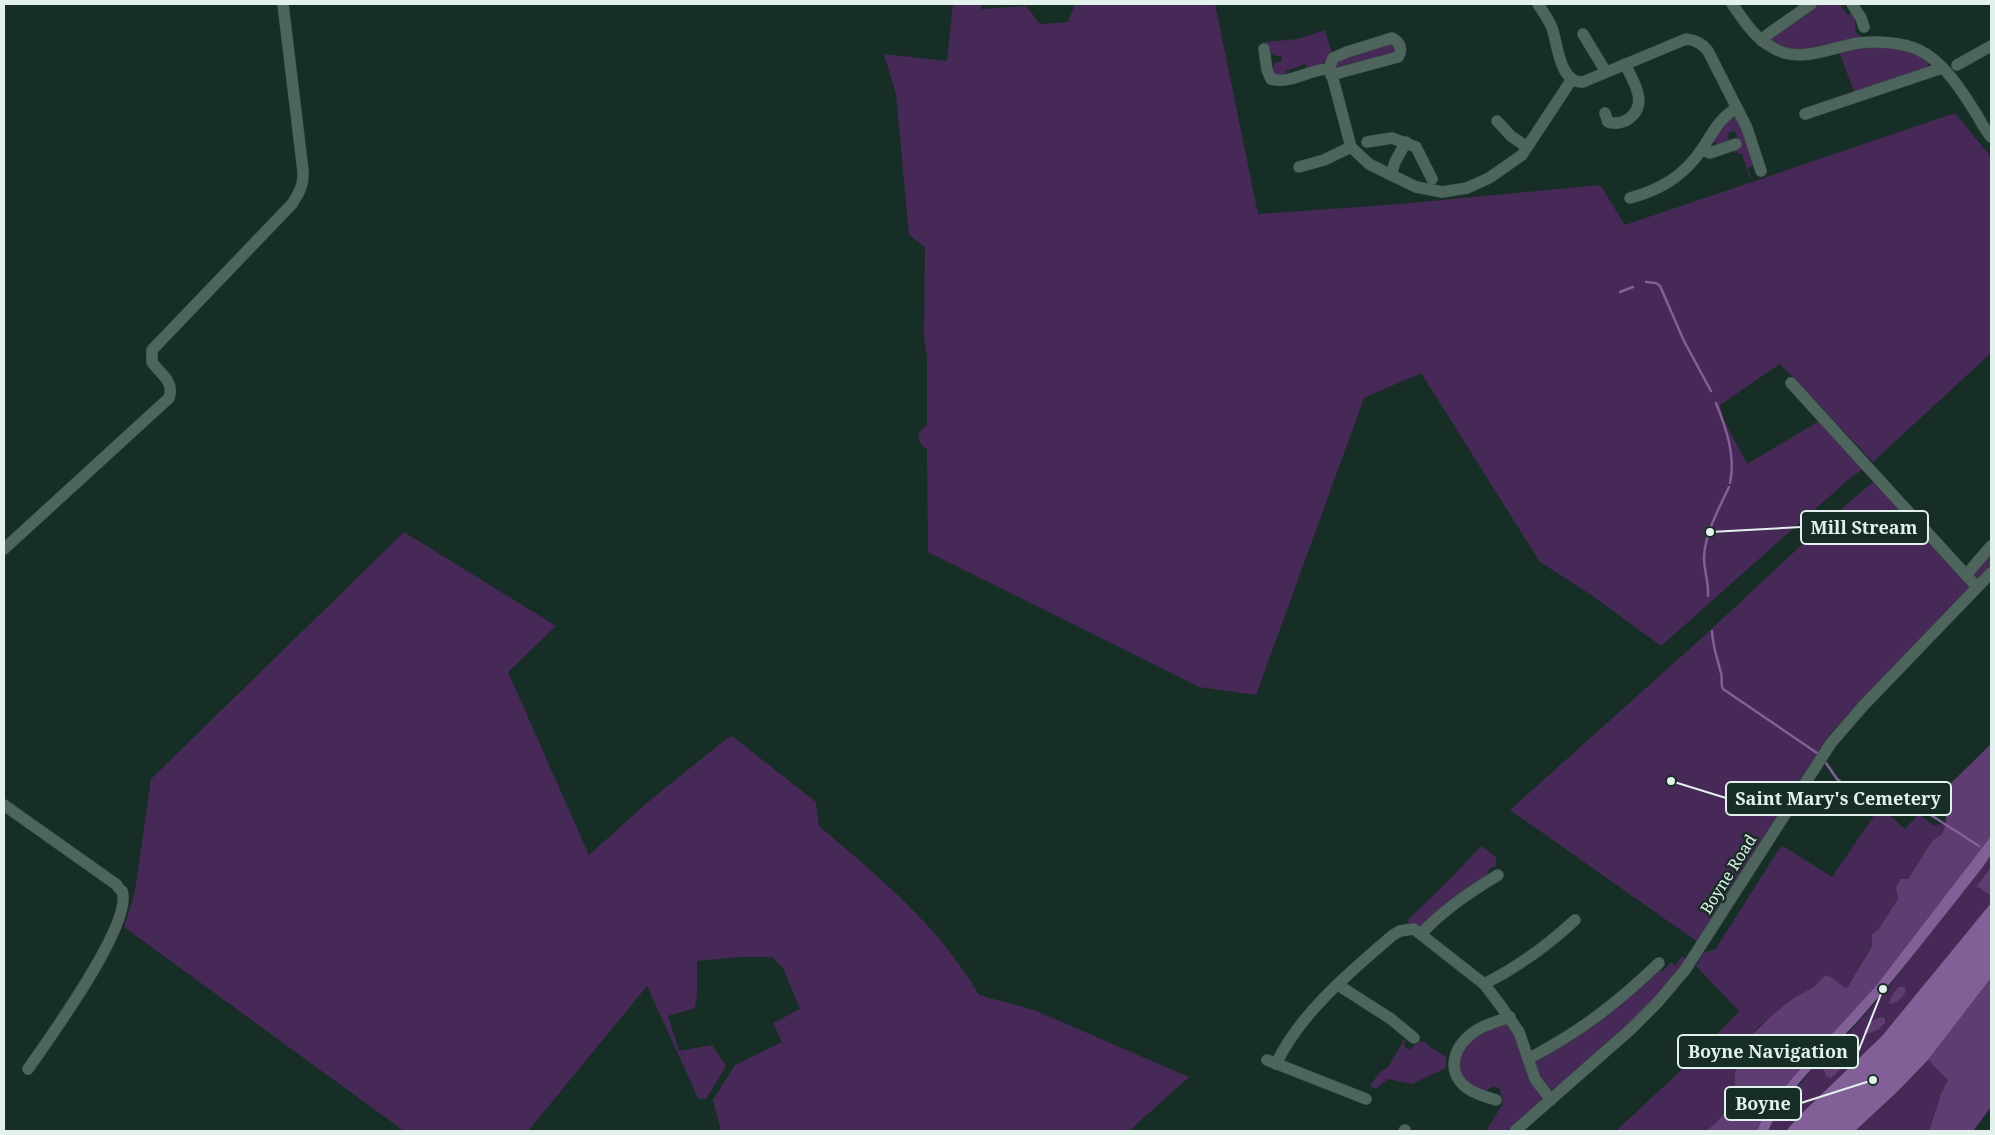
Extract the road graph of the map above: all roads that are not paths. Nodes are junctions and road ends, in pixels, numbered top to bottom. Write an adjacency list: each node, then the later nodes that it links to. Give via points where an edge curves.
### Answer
1 (283, 4): 35 (street, via 304,181 301,190 292,204 152,350 152,362 171,386 169,398)
2 (1538, 4): 16 (street, via 1552,27 1562,64)
3 (1732, 4): 8 (street)
4 (1811, 4): 8 (street)
5 (1852, 4): 6 (street)
6 (1864, 27)
7 (1583, 34): 15 (street)
8 (1762, 41): 13 (street, via 1771,48 1792,54 1817,53 1858,43 1904,45 1918,50)
9 (1991, 46): 12 (street)
10 (1264, 49): 14 (street, via 1267,70 1278,81 1313,71)
11 (1625, 64): 15 (street); 17 (street, via 1686,39 1698,42 1708,51); 18 (street, via 1637,90 1638,109 1626,120 1615,123 1608,122)
12 (1957, 64)
13 (1942, 68): 19 (street); 21 (street)
14 (1330, 72): 14 (street, via 1333,58 1347,52 1392,38 1401,48 1398,57); 25 (street)
15 (1606, 72): 16 (street, via 1583,82)
16 (1572, 79): 26 (street)
17 (1737, 108): 27 (street, via 1720,121); 29 (street)
18 (1605, 113)
19 (1805, 114)
20 (1497, 121): 26 (street)
21 (1991, 137)
22 (1367, 142): 23 (street, via 1392,138)
23 (1406, 142): 30 (street); 31 (street, via 1416,147)
24 (1736, 144): 27 (street, via 1710,153)
25 (1351, 147): 28 (street); 30 (street, via 1369,164)
26 (1528, 147): 30 (street, via 1498,172 1467,188 1442,192 1416,187)
27 (1702, 150): 32 (street, via 1670,182)
28 (1299, 167)
29 (1761, 171)
30 (1391, 175)
31 (1432, 180)
32 (1630, 198)
33 (1791, 383): 37 (street)
34 (1991, 546): 37 (street)
35 (4, 549)
36 (1991, 573): 38 (street, Boyne Road)
37 (1966, 575): 38 (street)
38 (1977, 587): 52 (street, Boyne Road, via 1831,743 1685,970 1631,1029)
39 (4, 806): 49 (street, via 122,891 117,924 95,968)
40 (1498, 875): 42 (street, via 1463,898)
41 (1575, 920): 44 (street, via 1537,953)
42 (1421, 934): 44 (street); 45 (street, via 1414,929 1400,931)
43 (1659, 963): 48 (street, via 1601,1015)
44 (1484, 984): 46 (street)
45 (1338, 985): 47 (street); 50 (street, via 1272,1062)
46 (1510, 1017): 48 (street); 51 (street, via 1479,1028 1463,1041 1454,1058 1456,1073 1466,1088)
47 (1414, 1038)
48 (1528, 1059): 52 (street, via 1535,1079)
49 (28, 1069)
50 (1366, 1099)
51 (1496, 1100)
52 (1551, 1100): 53 (street, Boyne Road)
53 (1515, 1131)

